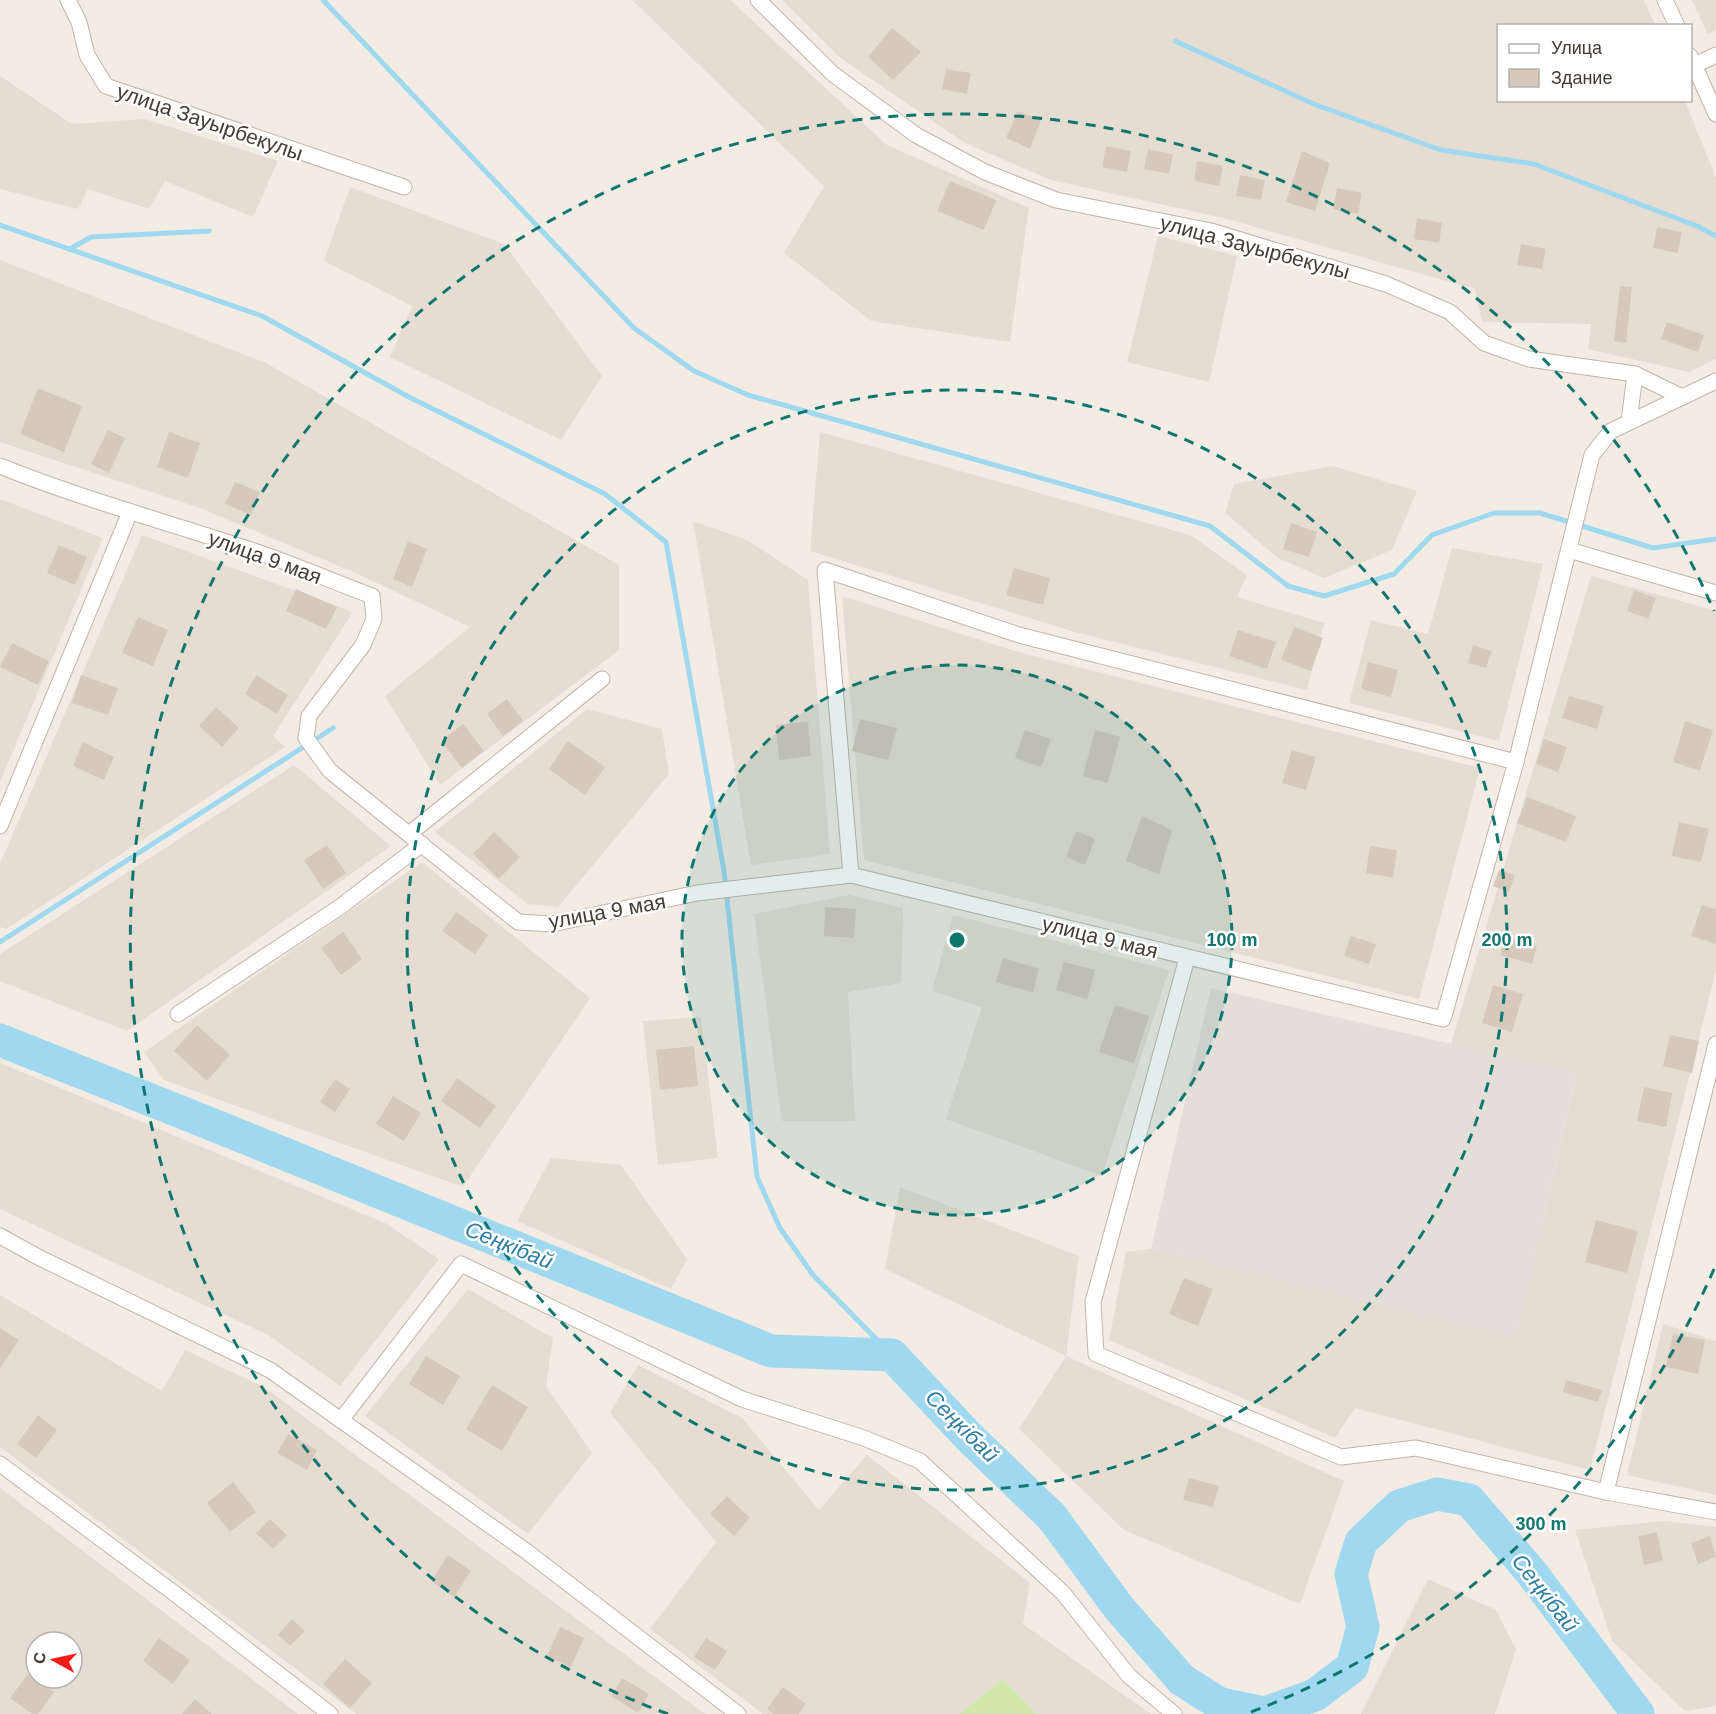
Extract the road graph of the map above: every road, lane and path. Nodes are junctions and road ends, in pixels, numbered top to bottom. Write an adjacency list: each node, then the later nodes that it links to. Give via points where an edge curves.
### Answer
1 (68, 0): 8 (street, улица Зауырбекулы, via 79,22 87,55 106,86)
2 (758, 0): 9 (street, улица Зауырбекулы, via 833,74 916,135 985,172 1056,200 1211,231 1386,284 1450,312 1484,343 1529,359)
3 (1665, 0): 4 (street)
4 (1676, 24)
5 (1716, 55): 6 (street)
6 (1693, 61): 7 (street)
7 (1716, 114)
8 (404, 188)
9 (1635, 374): 11 (street, улица Зауырбекулы); 12 (street)
10 (1716, 381): 11 (street)
11 (1682, 397): 12 (street)
12 (1629, 422): 15 (street, via 1611,430 1592,455)
13 (0, 466): 14 (street, улица 9 мая)
14 (130, 512): 19 (street); 20 (street, улица 9 мая, via 258,553 372,596 374,619 363,645 309,716 306,738 330,771)
15 (1569, 550): 16 (street); 18 (street)
16 (1716, 593)
17 (602, 679): 20 (street)
18 (1516, 762): 22 (street, via 1019,635 825,570); 23 (street, улица 9 мая, via 1443,1019)
19 (0, 826)
20 (409, 834): 21 (street, улица 9 мая)
21 (422, 844): 22 (street, улица 9 мая, via 518,922 552,924 697,893); 24 (street, via 340,907)
22 (851, 875): 23 (street, улица 9 мая)
23 (1187, 958): 29 (street, via 1094,1302 1096,1354 1341,1457 1416,1448)
24 (178, 1014)
25 (1716, 1044): 29 (street)
26 (0, 1236): 27 (street, via 270,1370)
27 (341, 1420): 32 (street, via 526,1551); 33 (street, via 461,1264 742,1399 864,1437 920,1461 1064,1593 1129,1676)
28 (0, 1464): 31 (street)
29 (1606, 1492): 30 (street)
30 (1716, 1512)
31 (330, 1714)
32 (738, 1714)
33 (1174, 1714)

